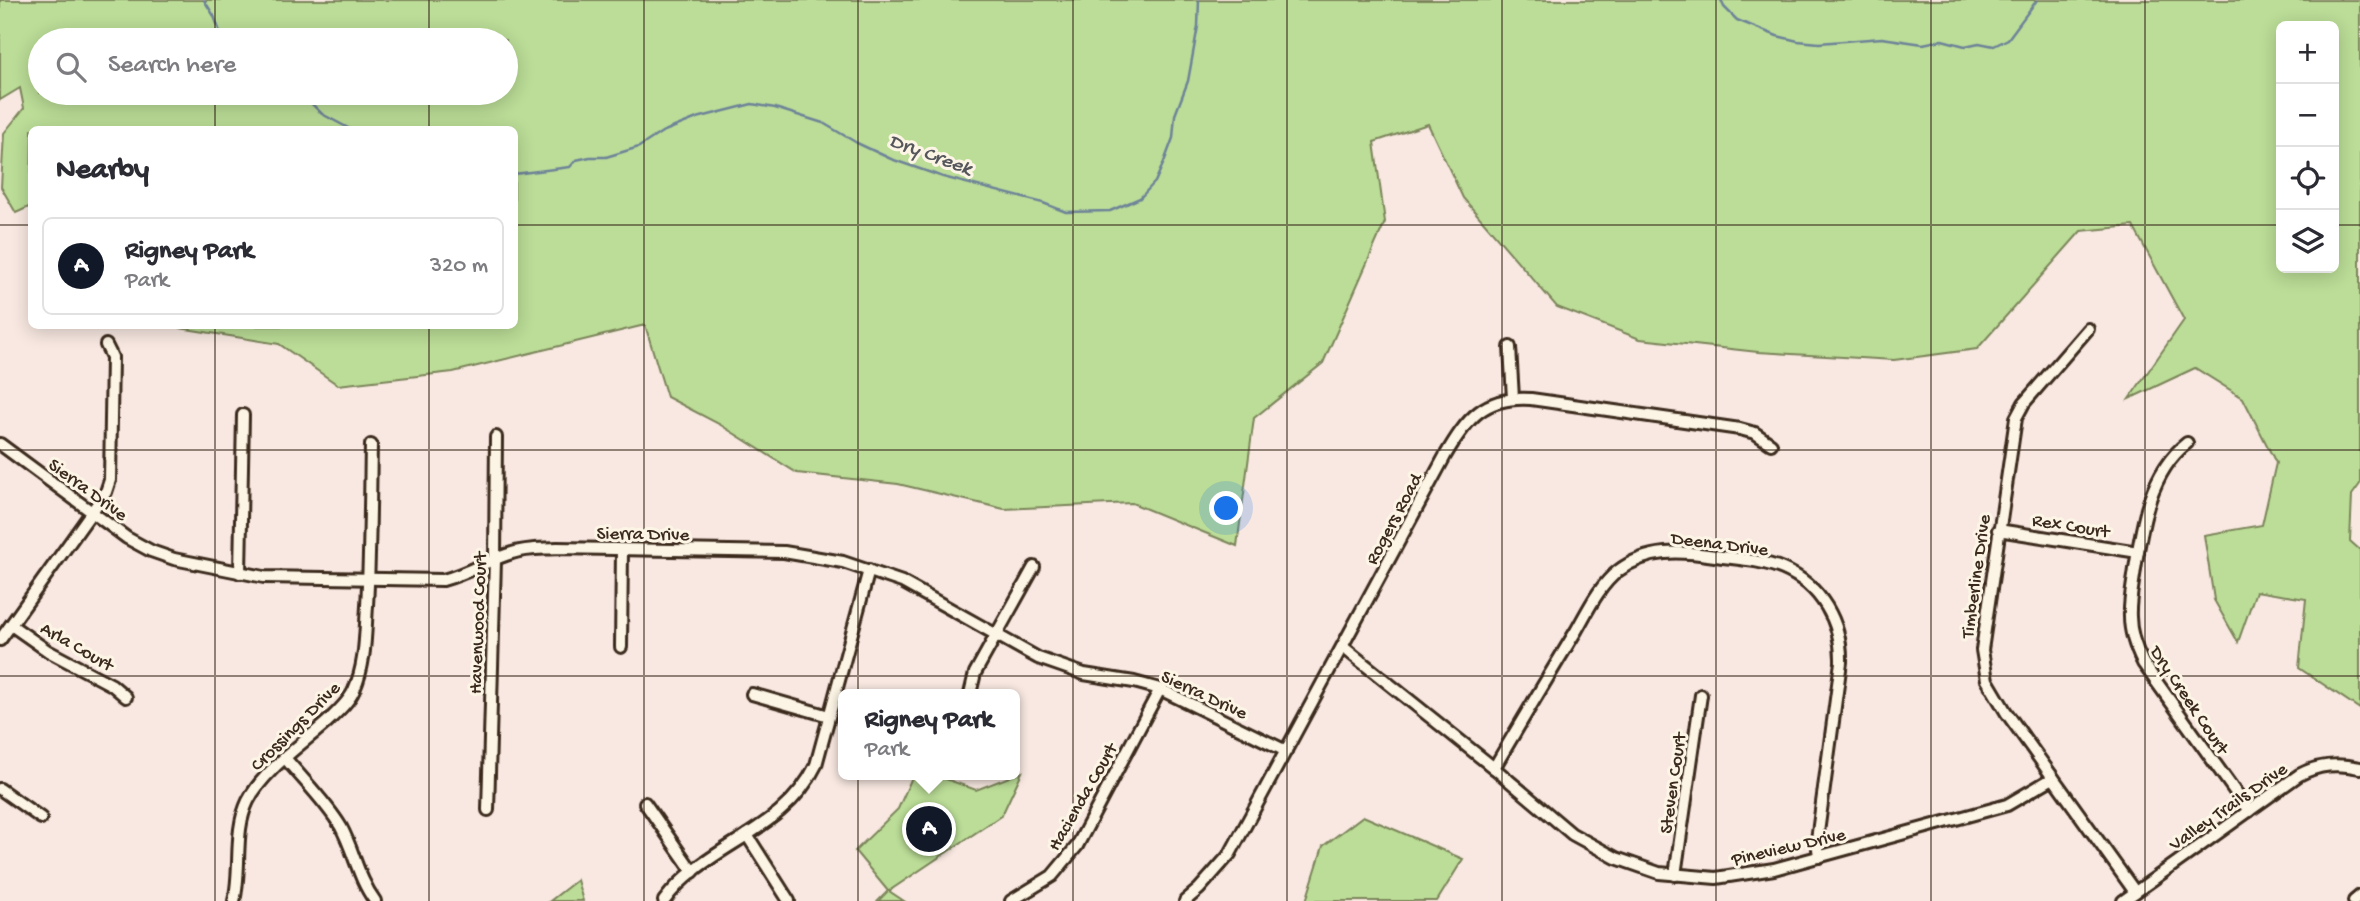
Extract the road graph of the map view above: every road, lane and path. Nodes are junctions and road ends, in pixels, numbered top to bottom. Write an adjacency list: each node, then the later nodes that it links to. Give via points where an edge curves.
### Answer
1 (2088, 329): 12 (street, Timberline Drive, via 2016,418)
2 (106, 345): 11 (street, via 112,357 110,480)
3 (1510, 347): 4 (street)
4 (1513, 398): 9 (street, Rogers Road, via 1740,429); 24 (street, Rogers Road, via 1485,407 1456,437)
5 (243, 415): 18 (street)
6 (496, 437): 15 (street, Havenwood Court)
7 (2187, 443): 14 (street, Dry Creek Court, via 2172,454 2157,482)
8 (0, 444): 11 (street, Sierra Drive)
9 (1771, 444)
10 (371, 445): 19 (street, Crossings Drive)
11 (93, 512): 18 (street, Sierra Drive, via 151,551); 20 (street)
12 (1998, 530): 14 (street, Rex Court); 35 (street, Timberline Drive, via 1982,639 1984,669 2006,712)
13 (622, 550): 15 (street, Sierra Drive, via 533,549); 17 (street, Sierra Drive, via 784,552); 23 (street)
14 (2138, 552): 39 (street, Dry Creek Court, via 2130,619 2138,653)
15 (495, 560): 19 (street, Sierra Drive, via 443,580); 38 (street, Havenwood Court)
16 (1034, 567): 21 (street)
17 (869, 570): 21 (street, Sierra Drive, via 902,582); 30 (street)
18 (240, 573): 19 (street, Sierra Drive)
19 (368, 580): 32 (street, Crossings Drive, via 364,657 353,694)
20 (11, 625): 22 (street); 29 (street, Arla Court)
21 (996, 634): 25 (street); 26 (street, Sierra Drive, via 1067,670)
22 (0, 640)
23 (621, 647)
24 (1343, 647): 31 (street, Rogers Road); 33 (street, Pineview Drive)
25 (971, 689)
26 (1160, 690): 31 (street, Sierra Drive); 51 (street, Hacienda Court, via 1077,846 1052,876)
27 (752, 694): 30 (street)
28 (1700, 695): 44 (street, Steven Court)
29 (126, 697)
30 (829, 716): 41 (street, via 810,778 780,813)
31 (1286, 751): 52 (street, Rogers Road, via 1230,854)
32 (286, 759): 47 (street, Crossings Drive, via 260,783 248,802 239,830); 48 (street, via 335,817 361,880)
33 (1494, 768): 42 (street, Deena Drive, via 1596,596 1619,570 1646,556 1674,551 1771,565 1813,589 1826,605 1840,638 1841,662 1817,840); 44 (street, Pineview Drive, via 1590,846 1631,865)
34 (2360, 768): 39 (street, Valley Trails Drive, via 2345,764 2308,770)
35 (2053, 778): 42 (street, Pineview Drive, via 2007,806); 45 (street, Timberline Drive)
36 (0, 789): 40 (street)
37 (645, 803): 43 (street)
38 (488, 810)
39 (2249, 811): 45 (street, Valley Trails Drive)
40 (41, 818)
41 (747, 835): 43 (street); 50 (street)
42 (1819, 857): 44 (street, Pineview Drive, via 1746,875)
43 (693, 872): 49 (street)
44 (1675, 875)
45 (2135, 892): 53 (street, Valley Trails Drive)
46 (2360, 896): 54 (street)
47 (234, 901)
48 (375, 901)
49 (664, 901)
50 (789, 901)
51 (1011, 901)
52 (1185, 901)
53 (2123, 901)
54 (2354, 901)

